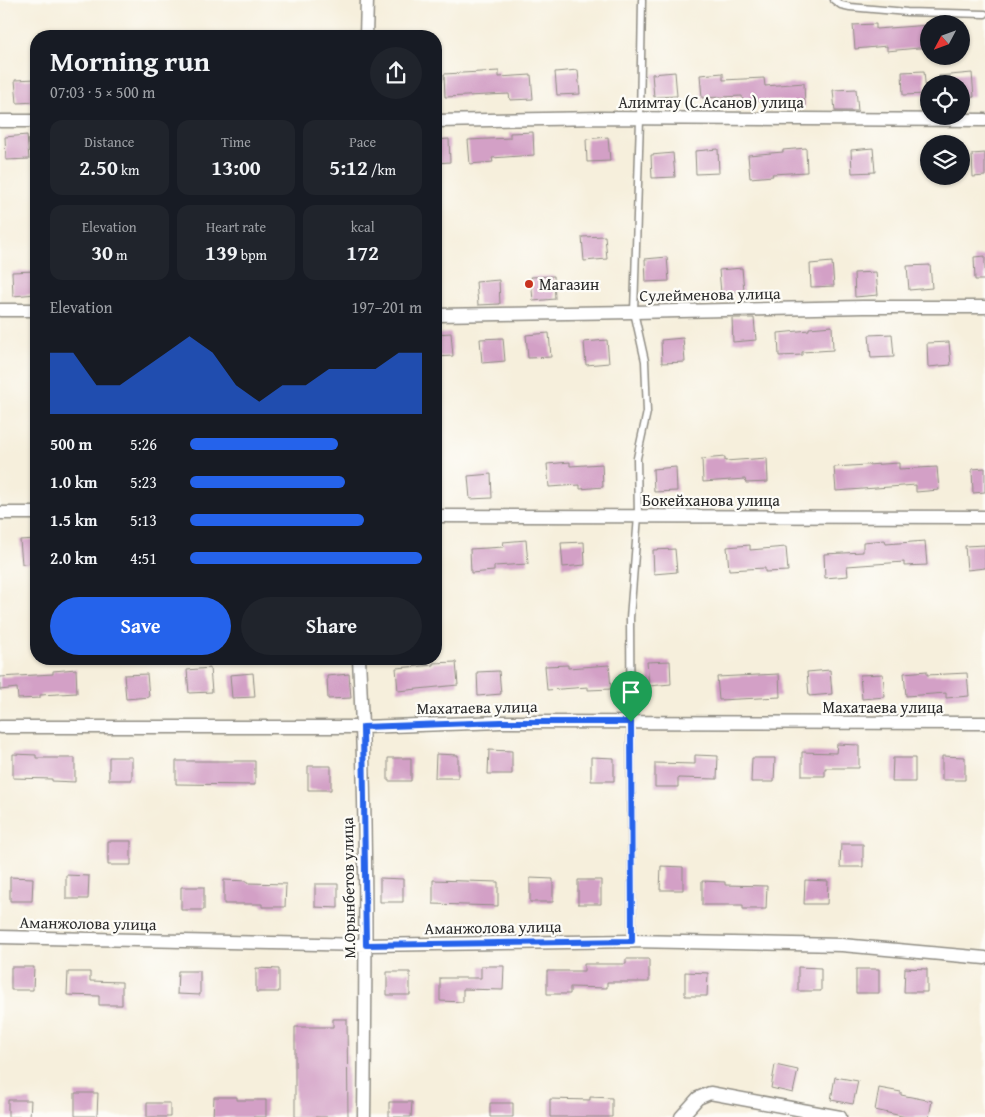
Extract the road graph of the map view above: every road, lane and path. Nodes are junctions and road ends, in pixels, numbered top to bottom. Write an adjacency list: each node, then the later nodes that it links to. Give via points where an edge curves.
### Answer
1 (367, 0): 5 (street)
2 (642, 0): 6 (lane)
3 (834, 0): 4 (lane, via 841,5 907,12)
4 (985, 14)
5 (366, 30)
6 (640, 119): 7 (street, Алимтау (С.Асанов) улица); 10 (street, Алимтау (С.Асанов) улица); 14 (lane)
7 (985, 120)
8 (0, 121): 9 (street)
9 (30, 121)
10 (442, 121)
11 (985, 307): 14 (street, Сулейменова улица)
12 (0, 310): 13 (street)
13 (30, 310)
14 (634, 312): 15 (street, Сулейменова улица); 19 (lane, via 645,361 647,412 638,458)
15 (442, 315)
16 (0, 513): 17 (street)
17 (30, 513)
18 (442, 516): 19 (street, Бокейханова улица)
19 (638, 516): 20 (street, Бокейханова улица); 22 (lane, via 630,618)
20 (985, 517)
21 (359, 665): 25 (street, М.Орынбетов улица)
22 (631, 722): 23 (street, Махатаева улица); 25 (street, Махатаева улица); 27 (lane)
23 (985, 723)
24 (0, 727): 25 (street, Махатаева улица)
25 (363, 727): 28 (street, М.Орынбетов улица)
26 (0, 937): 28 (street, Аманжолова улица)
27 (632, 941): 28 (street, Аманжолова улица); 29 (street, Аманжолова улица, via 842,945)
28 (366, 945): 30 (street, М.Орынбетов улица)
29 (985, 958)
30 (364, 1117)
31 (681, 1117): 32 (street, via 698,1098 710,1093)
32 (840, 1117)

